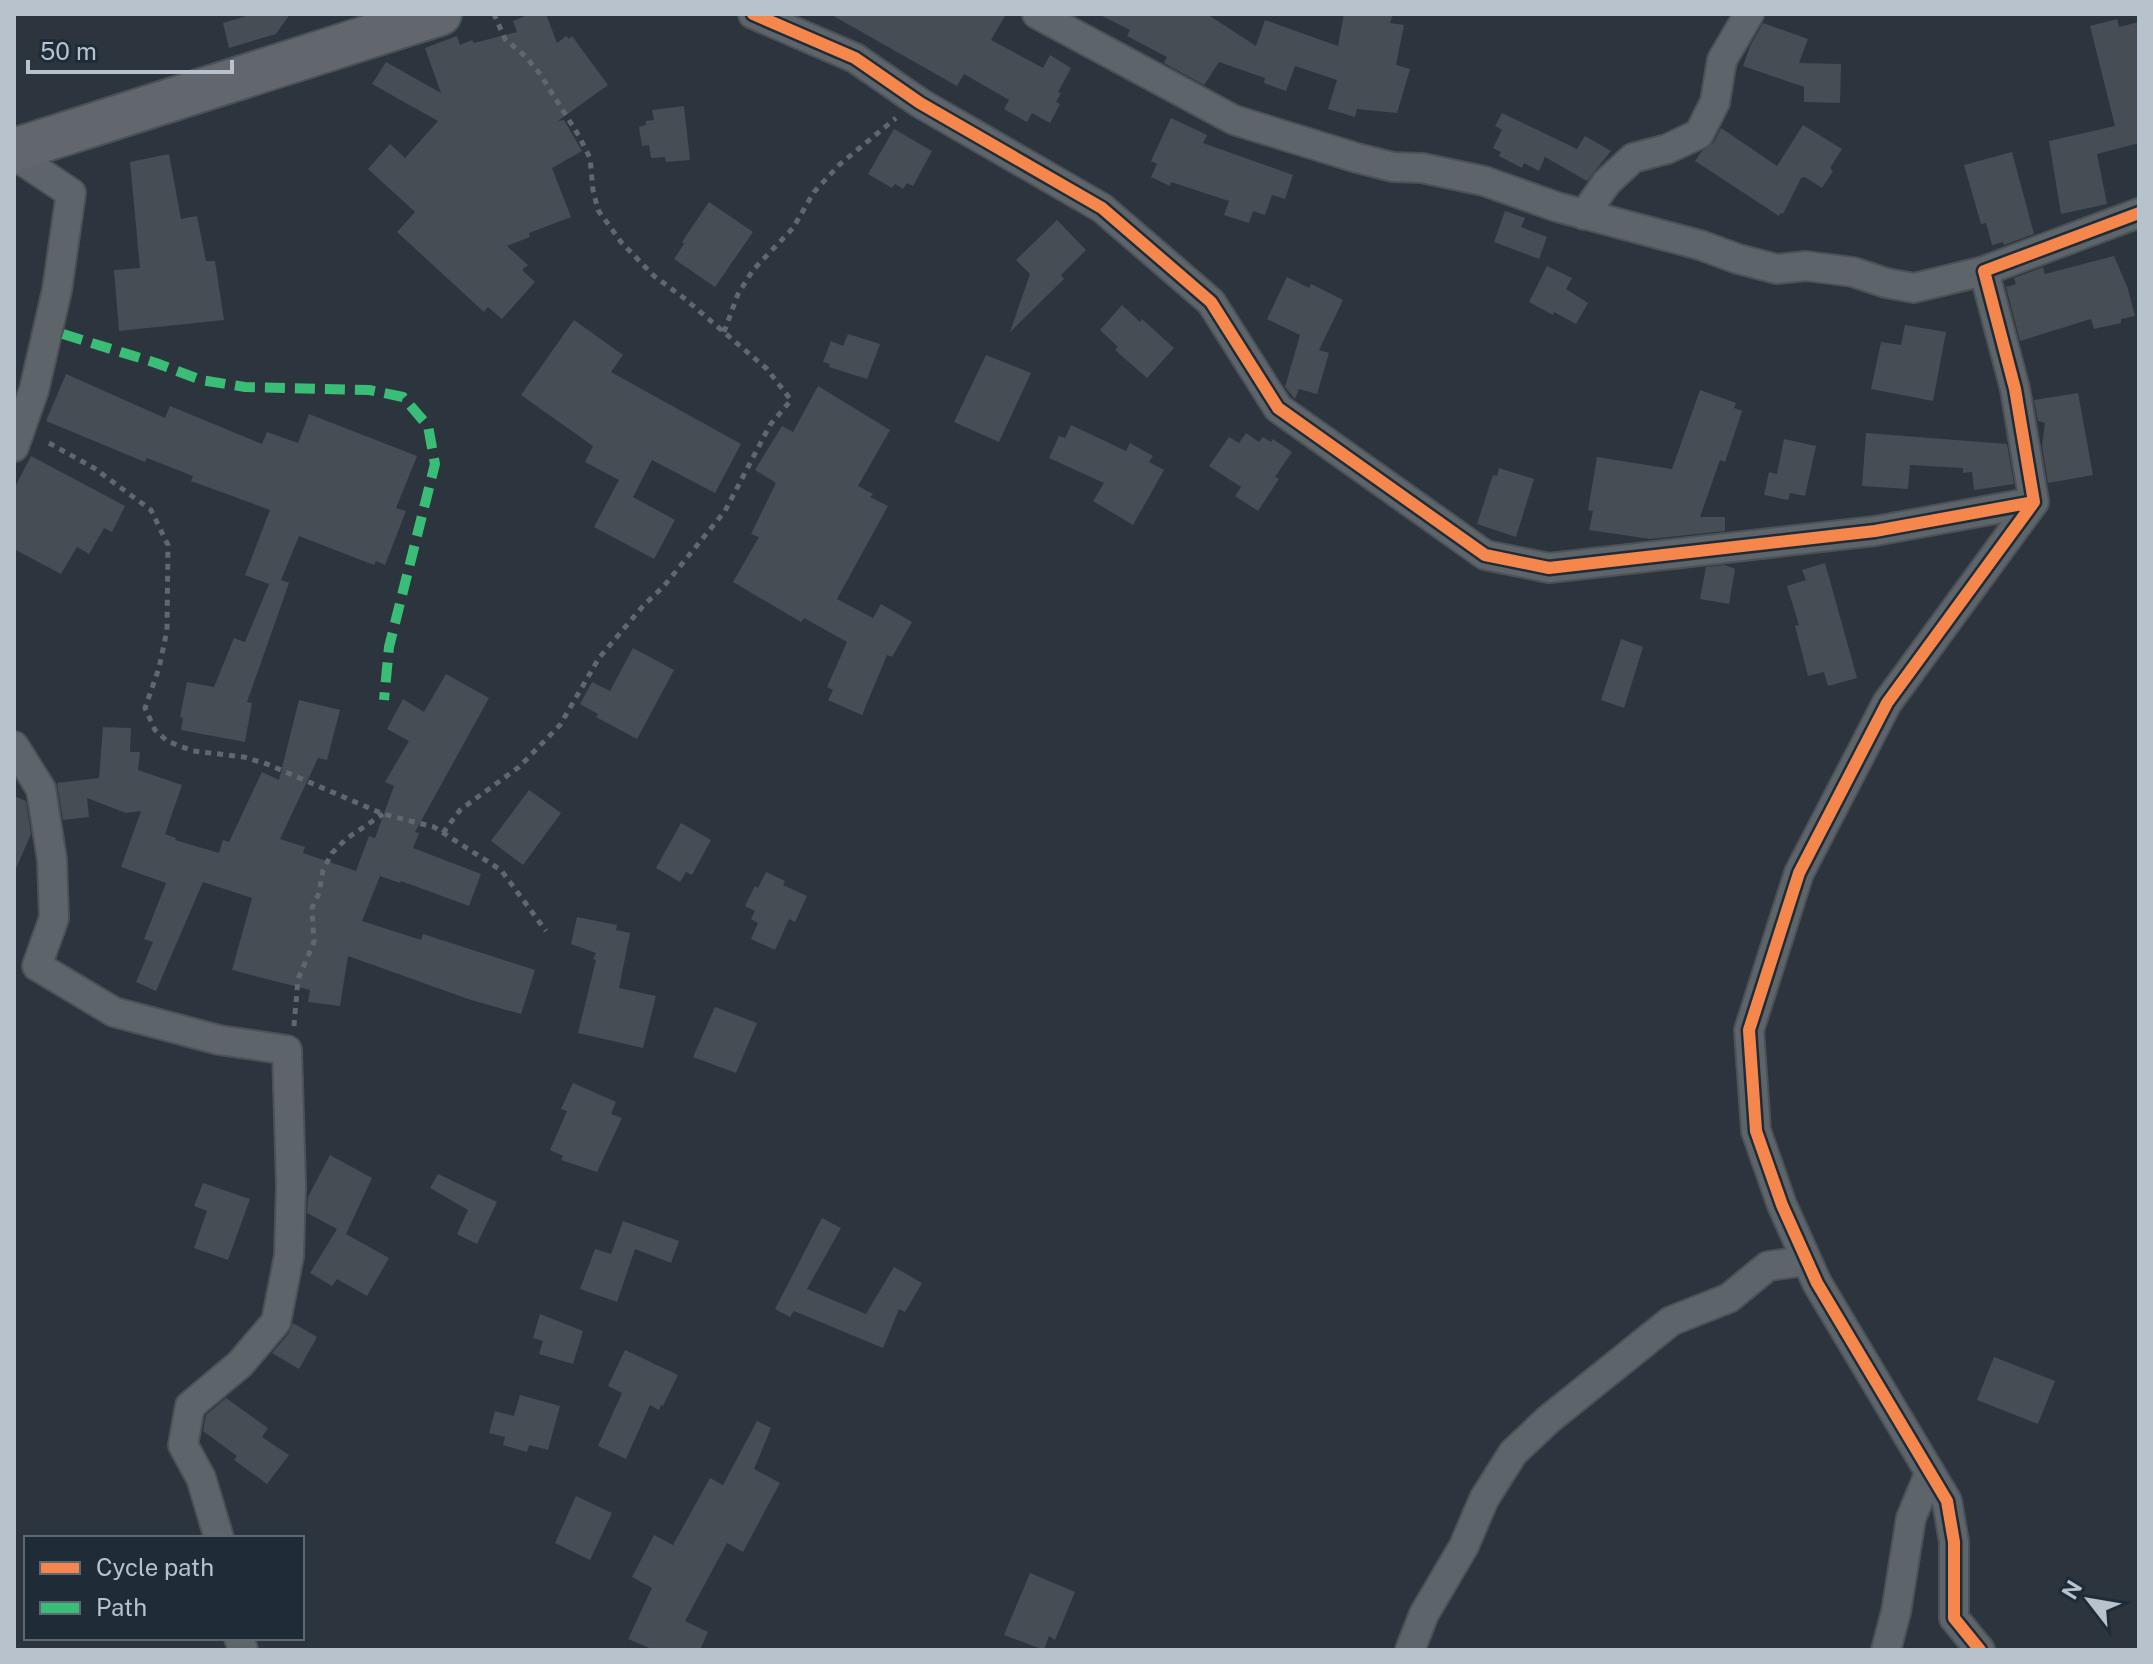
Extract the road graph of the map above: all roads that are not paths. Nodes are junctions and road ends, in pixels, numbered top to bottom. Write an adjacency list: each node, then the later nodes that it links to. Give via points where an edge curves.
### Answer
1 (440, 14): 5 (main road)
2 (753, 14): 12 (street, via 855,58 920,103 1102,208 1211,302 1278,408 1485,555 1549,568 1875,531)
3 (1037, 14): 9 (street, via 1234,120 1393,167 1484,181)
4 (1749, 14): 9 (street, via 1722,60 1715,102 1699,134 1633,158 1607,182)
5 (55, 137): 6 (main road); 7 (street)
6 (14, 152): 7 (street)
7 (71, 193): 11 (street, via 57,290 34,390)
8 (2139, 213): 10 (street)
9 (1584, 215): 10 (street, via 1777,269 1806,266 1853,272 1914,288)
10 (1984, 271): 12 (street, via 2015,389)
11 (14, 447)
12 (2034, 502): 15 (street, via 1887,703 1799,873 1749,1030 1756,1131)
13 (14, 746): 14 (street, via 41,789 52,860 54,918)
14 (26, 965): 17 (street, via 114,1012 219,1040 287,1050 289,1256 276,1322 240,1364 190,1406 183,1445 201,1478)
15 (1807, 1261): 16 (street); 18 (street, via 1768,1266 1729,1298 1671,1321 1513,1453 1484,1499)
16 (1930, 1472): 19 (street, via 1911,1518); 20 (street, via 1947,1501 1954,1542 1954,1618)
17 (218, 1536)
18 (1410, 1650)
19 (1886, 1650)
20 (1980, 1650)

